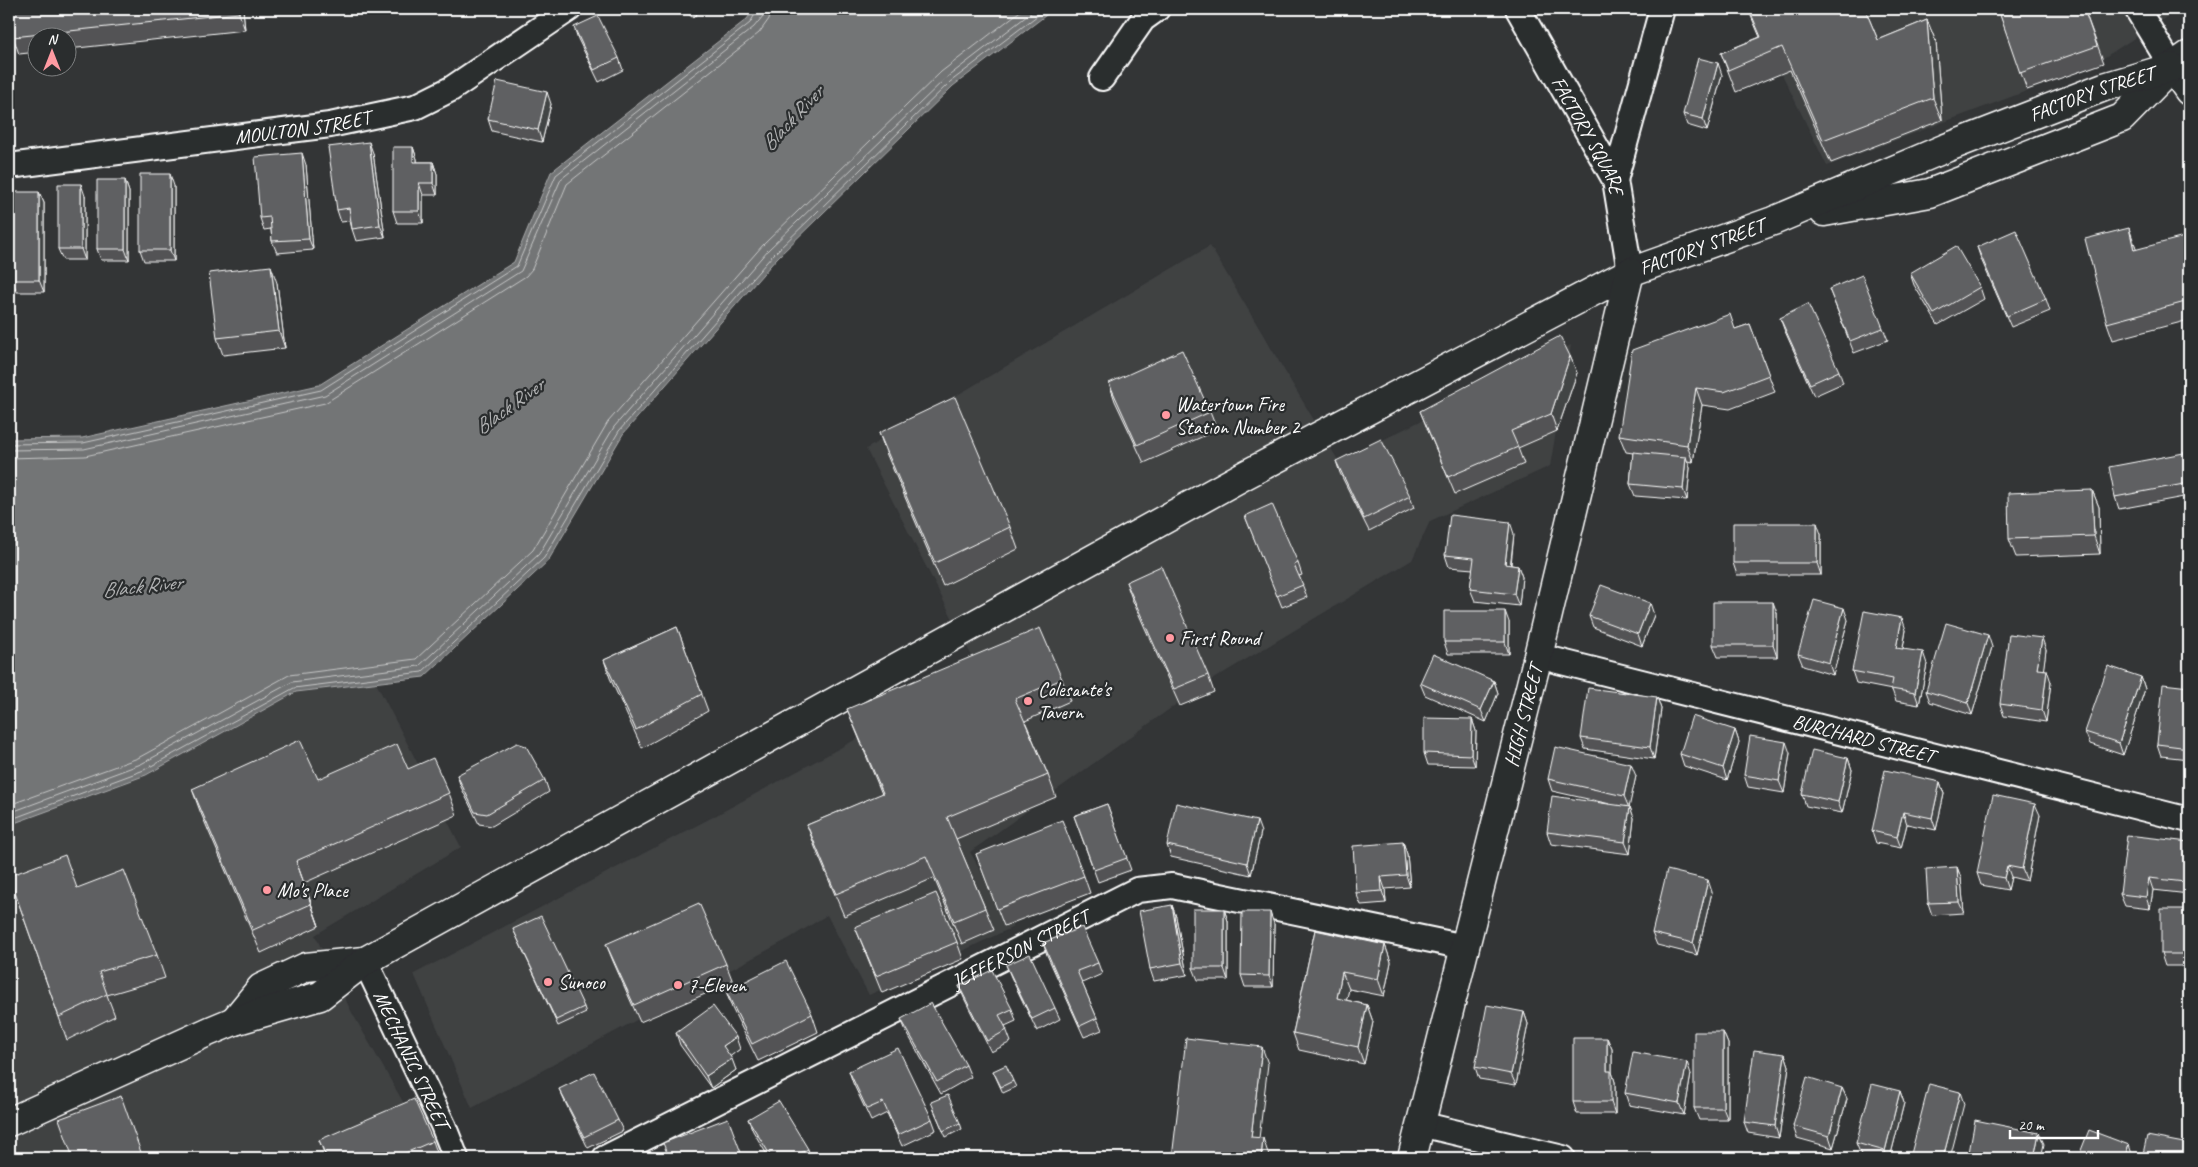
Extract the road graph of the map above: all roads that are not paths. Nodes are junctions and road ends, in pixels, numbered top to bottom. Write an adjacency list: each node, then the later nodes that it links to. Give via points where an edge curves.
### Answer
1 (569, 9): 9 (street, MOULTON STREET, via 451,89 415,107 330,125)
2 (1158, 9): 7 (street, via 1143,19)
3 (1518, 9): 10 (street, FACTORY SQUARE)
4 (1662, 9): 10 (street, FACTORY SQUARE)
5 (2137, 9): 6 (street)
6 (2181, 61): 8 (main road); 11 (main road, FACTORY STREET, via 1946,148); 11 (main road, FACTORY STREET, via 2122,118 1930,193)
7 (1102, 78)
8 (2189, 91)
9 (9, 166)
10 (1615, 180): 12 (street, FACTORY SQUARE)
11 (1773, 221): 12 (main road, FACTORY STREET)
12 (1630, 272): 13 (main road, HIGH STREET); 16 (main road, FACTORY STREET, via 1245,475)
13 (1538, 656): 14 (street, BURCHARD STREET); 15 (main road, HIGH STREET)
14 (2189, 820)
15 (1465, 947): 18 (main road, HIGH STREET); 20 (street, JEFFERSON STREET, via 1172,886 1137,890)
16 (365, 961): 17 (main road, via 306,967 261,988 234,1021); 19 (street, MECHANIC STREET)
17 (9, 1122)
18 (1420, 1124): 21 (main road, HIGH STREET); 22 (street)
19 (456, 1158)
20 (605, 1158)
21 (1412, 1158)
22 (1562, 1158)

